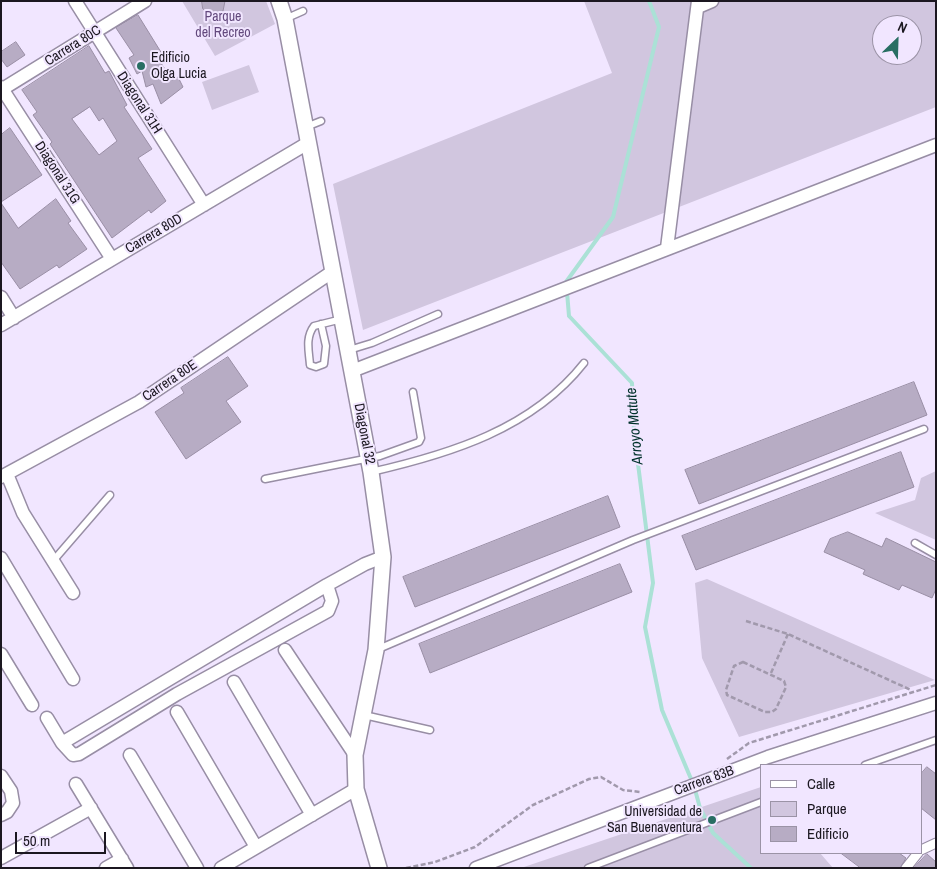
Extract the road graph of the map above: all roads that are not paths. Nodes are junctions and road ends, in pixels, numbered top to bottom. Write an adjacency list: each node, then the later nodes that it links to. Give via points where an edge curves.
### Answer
1 (75, 1): 8 (street, Diagonal 31H)
2 (145, 1): 8 (street, Carrera 80C)
3 (279, 1): 7 (street, Diagonal 32)
4 (712, 1): 5 (street)
5 (698, 4): 15 (street)
6 (304, 11): 7 (lane)
7 (285, 19): 11 (street, Diagonal 32)
8 (95, 33): 9 (street, Carrera 80C); 14 (street, Diagonal 31H)
9 (2, 89): 16 (street, Diagonal 31G)
10 (321, 121): 11 (lane)
11 (305, 127): 12 (street, Diagonal 32)
12 (308, 143): 14 (street, Carrera 80D); 17 (street, Diagonal 32)
13 (936, 145): 15 (street)
14 (204, 205): 16 (street, Carrera 80D)
15 (667, 248): 26 (street)
16 (112, 259): 20 (street, Carrera 80D)
17 (332, 272): 21 (street, Diagonal 32); 30 (street, Carrera 80E, via 139,402)
18 (1, 297): 20 (street)
19 (438, 314): 24 (lane)
20 (14, 318): 23 (street, Carrera 80D)
21 (342, 319): 22 (lane); 24 (street, Diagonal 32)
22 (321, 324): 22 (lane, via 314,326 308,341 310,365 316,368 324,364 326,358)
23 (1, 325)
24 (348, 350): 26 (street, Diagonal 32)
25 (584, 363): 29 (lane, via 576,374 535,408 490,436 440,455)
26 (352, 371): 29 (street, Diagonal 32)
27 (413, 392): 29 (lane, via 419,442 380,456)
28 (924, 429): 41 (lane, via 633,540)
29 (370, 465): 31 (lane); 36 (street, Diagonal 32)
30 (4, 476): 37 (street)
31 (265, 479)
32 (110, 495): 37 (lane)
33 (915, 544): 34 (lane)
34 (936, 554)
35 (1, 558): 43 (street)
36 (383, 558): 38 (street); 41 (street, Diagonal 32)
37 (53, 561): 39 (street)
38 (327, 585): 52 (street); 52 (street, via 332,600 328,611 177,694 79,754 73,755)
39 (73, 593)
40 (285, 650): 54 (street)
41 (376, 650): 48 (street, Diagonal 32)
42 (1, 654): 46 (street)
43 (73, 679)
44 (234, 682): 61 (street)
45 (936, 703): 73 (street, Carrera 83B, via 725,767)
46 (32, 705)
47 (178, 712): 64 (street)
48 (363, 714): 50 (lane); 54 (street, Diagonal 32)
49 (47, 718): 52 (street)
50 (430, 730)
51 (936, 740): 55 (lane)
52 (62, 744)
53 (130, 755): 70 (street)
54 (354, 755): 58 (street, Diagonal 32)
55 (868, 764)
56 (1, 776): 62 (street, via 13,803)
57 (76, 784): 60 (street)
58 (356, 789): 61 (street); 72 (street, Diagonal 32)
59 (760, 802): 74 (lane)
60 (91, 808): 67 (street); 68 (street)
61 (312, 814): 64 (street)
62 (1, 815)
63 (936, 843): 65 (street)
64 (256, 847): 71 (street)
65 (922, 850)
66 (917, 854): 75 (street)
67 (1, 858)
68 (124, 863): 69 (street)
69 (106, 868)
70 (197, 868)
71 (221, 868)
72 (380, 868)
73 (476, 868)
74 (588, 868)
75 (906, 868)

